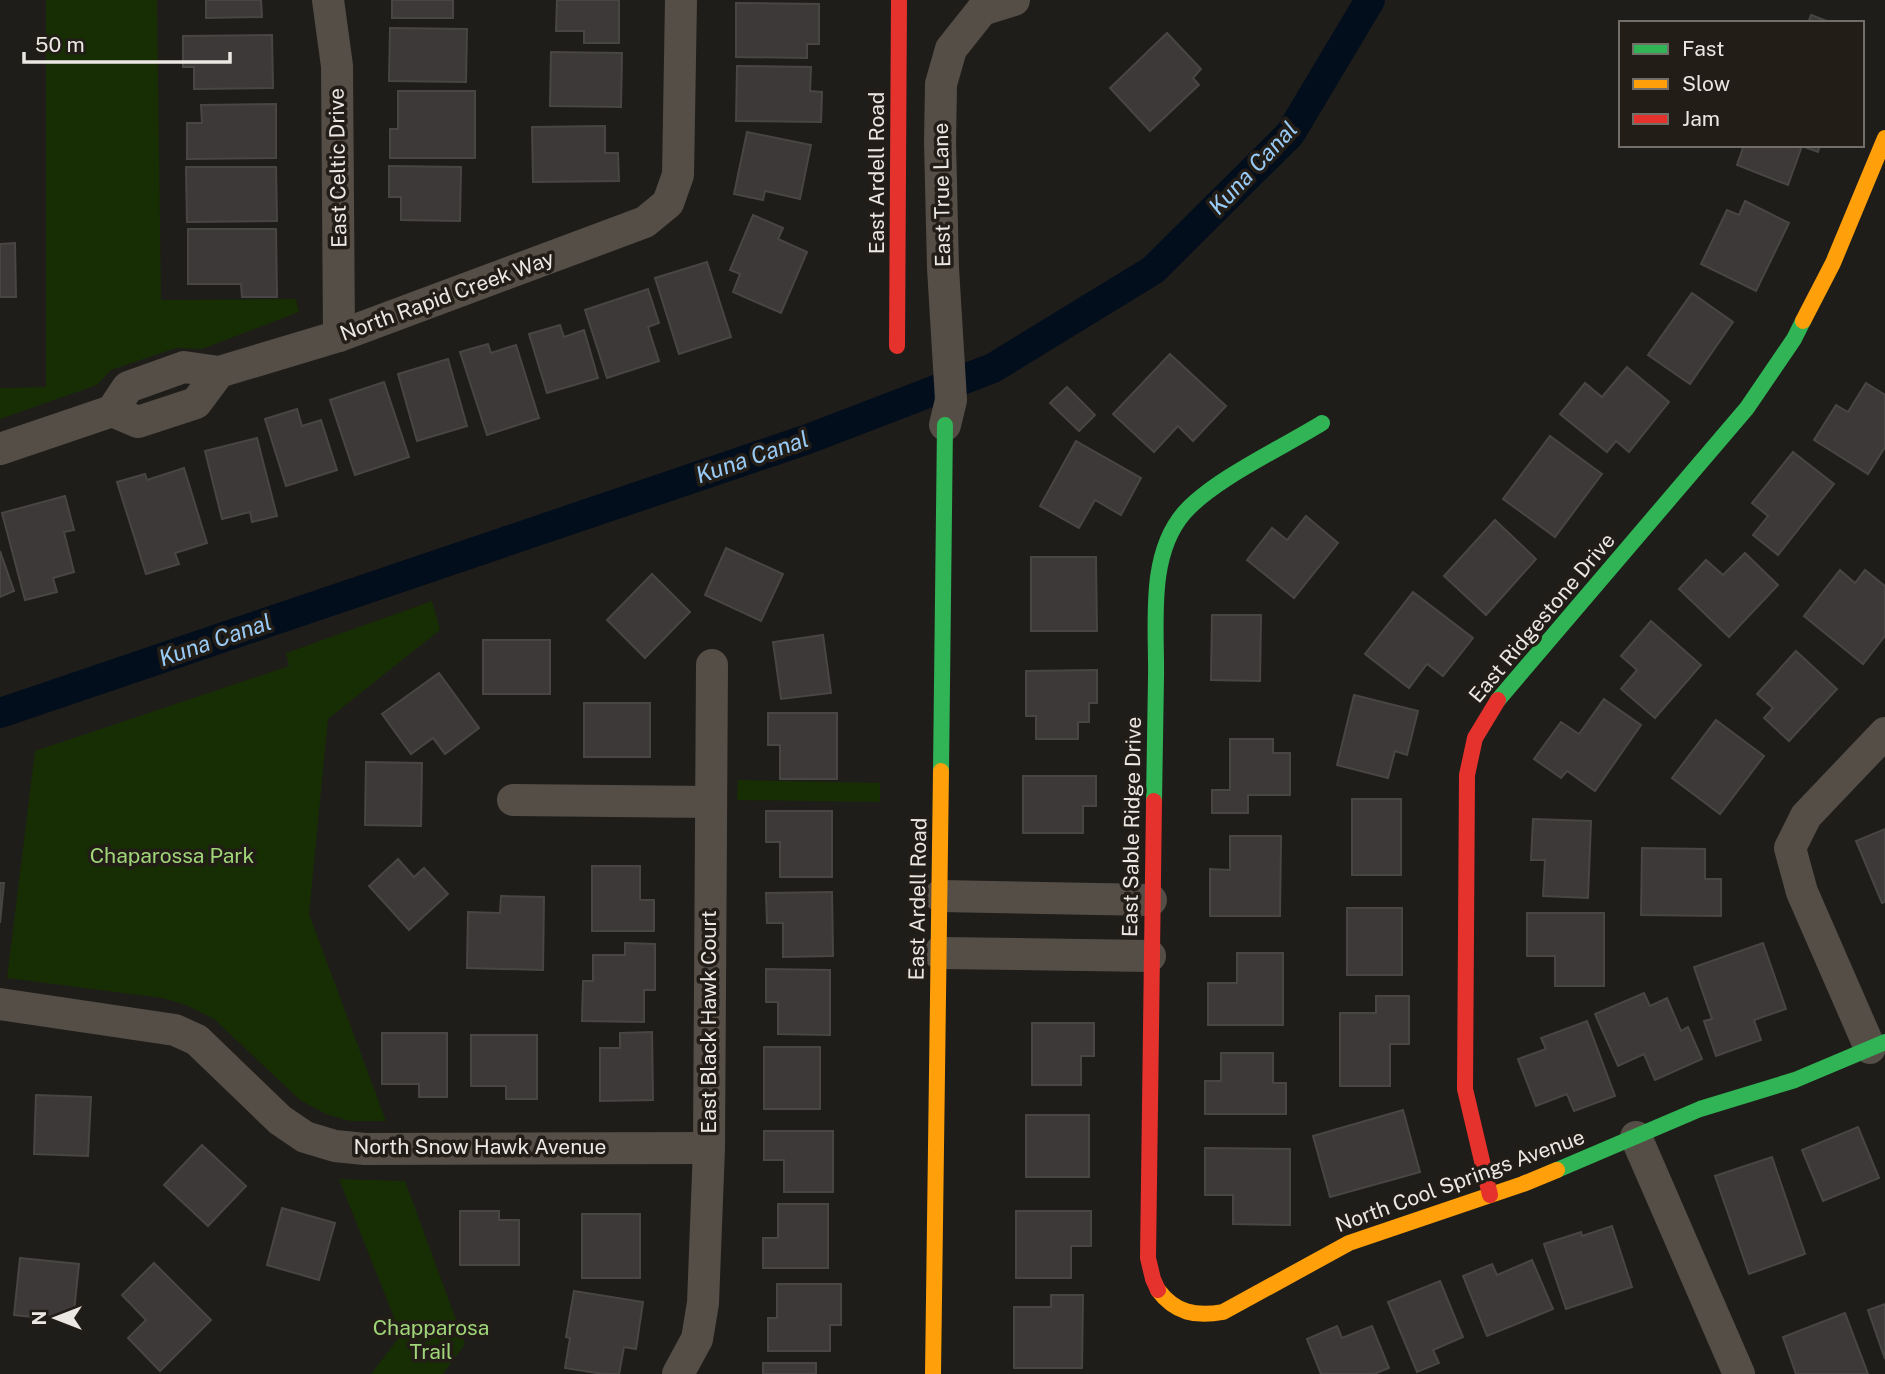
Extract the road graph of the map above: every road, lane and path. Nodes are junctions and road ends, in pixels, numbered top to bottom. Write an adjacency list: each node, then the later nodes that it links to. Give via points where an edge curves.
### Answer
1 (328, 0): 6 (street, East Celtic Drive, via 337,66)
2 (681, 0): 6 (street, North Rapid Creek Way, via 678,175 668,203 645,222)
3 (900, 0): 7 (street, East Ardell Road)
4 (1014, 0): 8 (street, East True Lane, via 982,10 951,49 941,84)
5 (1885, 138): 23 (street, East Ridgestone Drive, via 1833,263 1794,339 1747,408 1514,680 1475,738 1467,775 1465,1089)
6 (340, 336): 10 (street, North Rapid Creek Way, via 219,372 184,367 128,387 112,411)
7 (897, 346)
8 (948, 412): 15 (street, East Ardell Road)
9 (1322, 423): 16 (street, East Sable Ridge Drive, via 1203,493 1168,538 1157,589)
10 (0, 449)
11 (712, 665): 14 (street, East Black Hawk Court)
12 (1885, 733): 20 (street, via 1806,816 1790,848 1802,892)
13 (513, 800): 14 (street)
14 (710, 802): 22 (street, East Black Hawk Court)
15 (940, 896): 16 (street); 17 (street, East Ardell Road)
16 (1151, 900): 18 (street, East Sable Ridge Drive)
17 (939, 953): 18 (street); 26 (street, East Ardell Road)
18 (1150, 956): 24 (street, East Sable Ridge Drive, via 1148,1258 1158,1292)
19 (0, 1004): 22 (street, North Snow Hawk Avenue, via 175,1030 197,1040 280,1120 305,1137 335,1146)
20 (1878, 1045): 21 (street, North Cool Springs Avenue)
21 (1636, 1137): 23 (street, North Cool Springs Avenue); 27 (street)
22 (709, 1148): 25 (street, East Black Hawk Court, via 704,1303 697,1339)
23 (1490, 1195): 24 (street, North Cool Springs Avenue, via 1349,1243 1223,1312 1200,1315)
24 (1173, 1306)
25 (678, 1374)
26 (933, 1374)
27 (1739, 1374)

